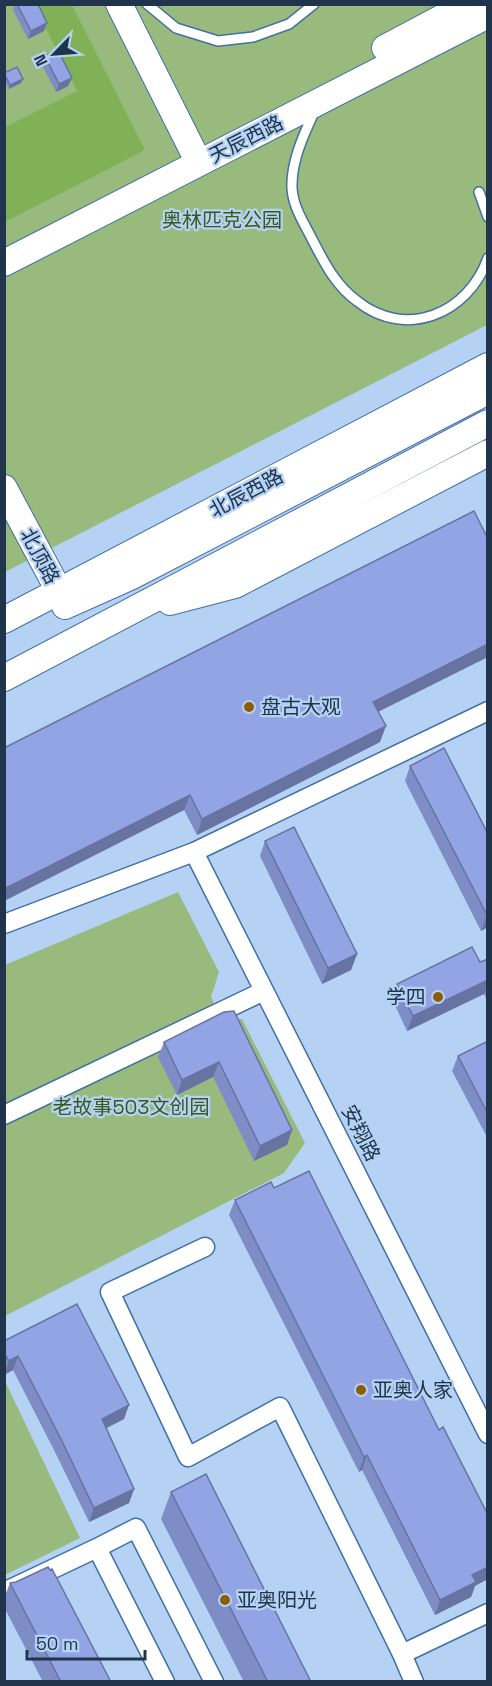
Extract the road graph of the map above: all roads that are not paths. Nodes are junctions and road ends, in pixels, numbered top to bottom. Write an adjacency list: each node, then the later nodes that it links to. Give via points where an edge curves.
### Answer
1 (119, 4): 7 (street)
2 (147, 4): 3 (lane, via 176,28 218,41 253,37 289,24)
3 (314, 4)
4 (468, 4): 7 (street, 天辰西路)
5 (488, 15): 6 (street, 天辰西路)
6 (319, 101): 7 (street, 天辰西路); 11 (lane, via 301,142 292,188 295,207 338,284 377,314 400,320 422,318 445,310 466,295)
7 (196, 156): 10 (street, 天辰西路); 12 (street, 天辰西路)
8 (479, 192): 9 (lane)
9 (488, 217)
10 (4, 246)
11 (488, 258)
12 (4, 263)
13 (488, 366): 18 (street, 北辰西路)
14 (488, 391): 21 (street, 北辰西路, via 130,577)
15 (488, 423): 19 (street)
16 (488, 453): 19 (street, via 235,585)
17 (4, 488): 18 (street, 北顶路)
18 (59, 591): 20 (street, 北辰西路)
19 (124, 615): 22 (street)
20 (4, 620)
21 (4, 633)
22 (4, 678)
23 (488, 711): 24 (street)
24 (194, 852): 25 (street); 26 (street, 安翔路)
25 (4, 924)
26 (264, 991): 27 (street); 29 (street, 安翔路)
27 (4, 1115)
28 (205, 1246): 33 (street, via 110,1292 188,1457 280,1407)
29 (488, 1434)
30 (97, 1548): 31 (street); 34 (street); 35 (street, via 136,1528)
31 (4, 1592)
32 (488, 1613): 33 (street)
33 (402, 1654): 36 (street)
34 (165, 1682)
35 (214, 1682)
36 (414, 1682)

